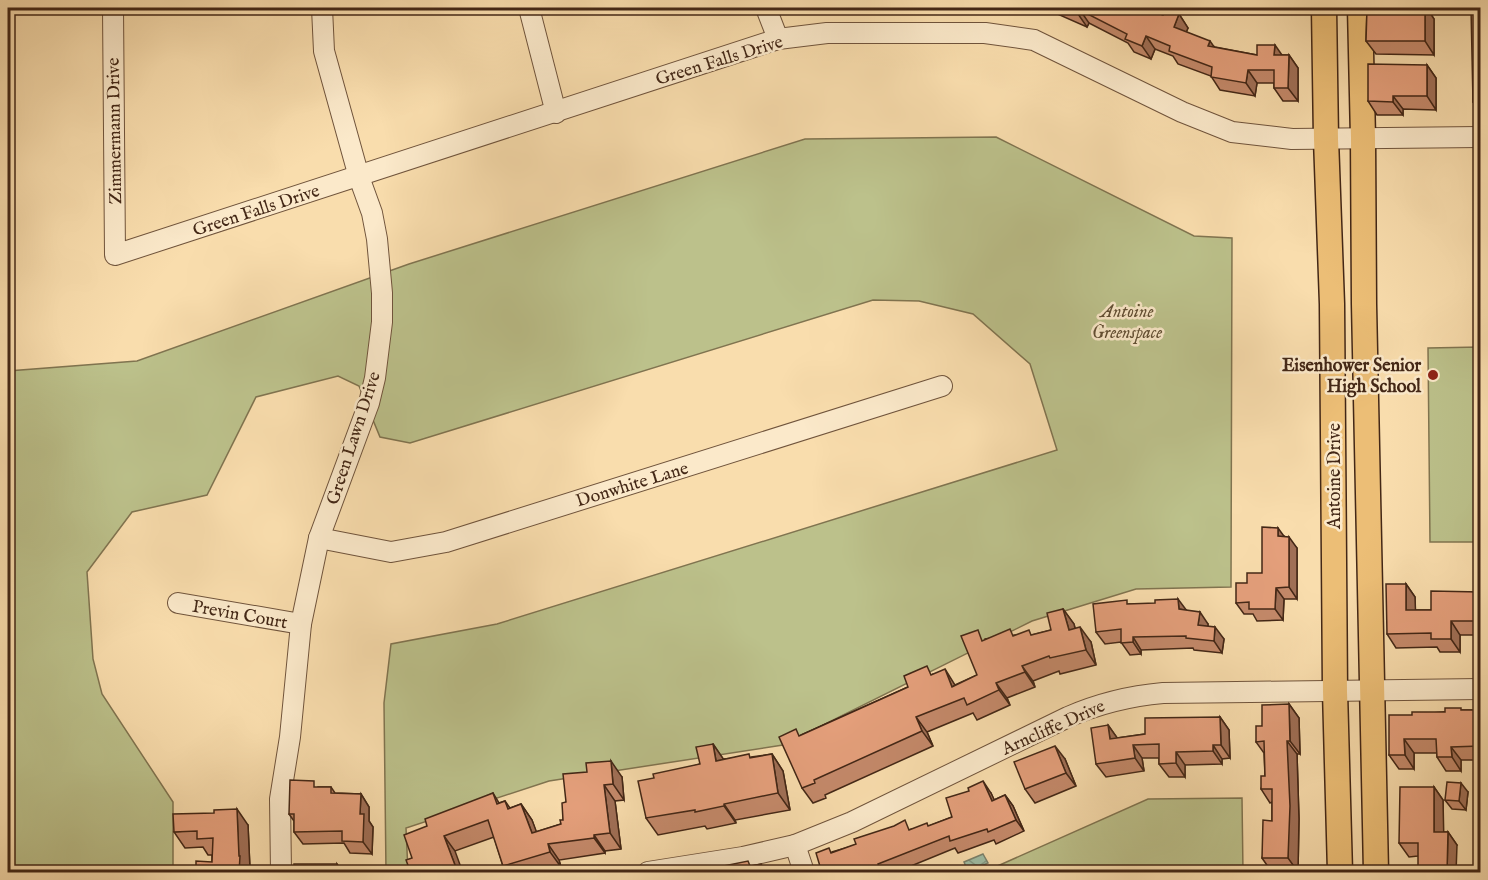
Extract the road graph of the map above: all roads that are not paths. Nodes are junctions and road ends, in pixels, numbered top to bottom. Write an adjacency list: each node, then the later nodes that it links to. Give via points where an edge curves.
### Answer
1 (113, 8): 13 (street, Zimmermann Drive)
2 (322, 8): 12 (street, Green Lawn Drive, via 324,51)
3 (529, 8): 8 (street)
4 (766, 8): 7 (street)
5 (1324, 8): 11 (main road, Antoine Drive)
6 (1360, 8): 10 (main road, Antoine Drive)
7 (778, 39): 8 (street, Green Falls Drive); 11 (street, Green Falls Drive, via 826,33 985,33 1034,40 1232,132 1292,140)
8 (556, 113): 12 (street, Green Falls Drive)
9 (1480, 137): 10 (street, Green Falls Drive)
10 (1363, 138): 11 (street, Green Falls Drive); 16 (main road, Antoine Drive)
11 (1326, 139): 15 (main road, Antoine Drive)
12 (359, 177): 13 (street, Green Falls Drive); 17 (street, Green Lawn Drive, via 372,213 381,264 379,351 369,403)
13 (116, 255)
14 (942, 386): 17 (street, Donwhite Lane, via 446,542 391,552)
15 (1334, 464): 16 (main road); 18 (main road, Antoine Drive)
16 (1368, 464): 19 (main road, Antoine Drive)
17 (319, 538): 21 (street, Green Lawn Drive)
18 (1334, 570): 19 (main road); 24 (main road, Antoine Drive)
19 (1370, 570): 23 (main road, Antoine Drive)
20 (178, 603): 21 (street, Previn Court)
21 (301, 624): 26 (street, Green Lawn Drive, via 280,800)
22 (1480, 689): 23 (street, Arncliffe Drive)
23 (1373, 690): 24 (street, Arncliffe Drive); 30 (main road, Antoine Drive)
24 (1335, 691): 25 (street, Arncliffe Drive, via 1163,693 1118,698 1068,717 852,822); 29 (main road, Antoine Drive)
25 (795, 845): 27 (street, Arncliffe Drive); 28 (street)
26 (281, 873)
27 (648, 873)
28 (804, 873)
29 (1340, 873)
30 (1376, 873)

